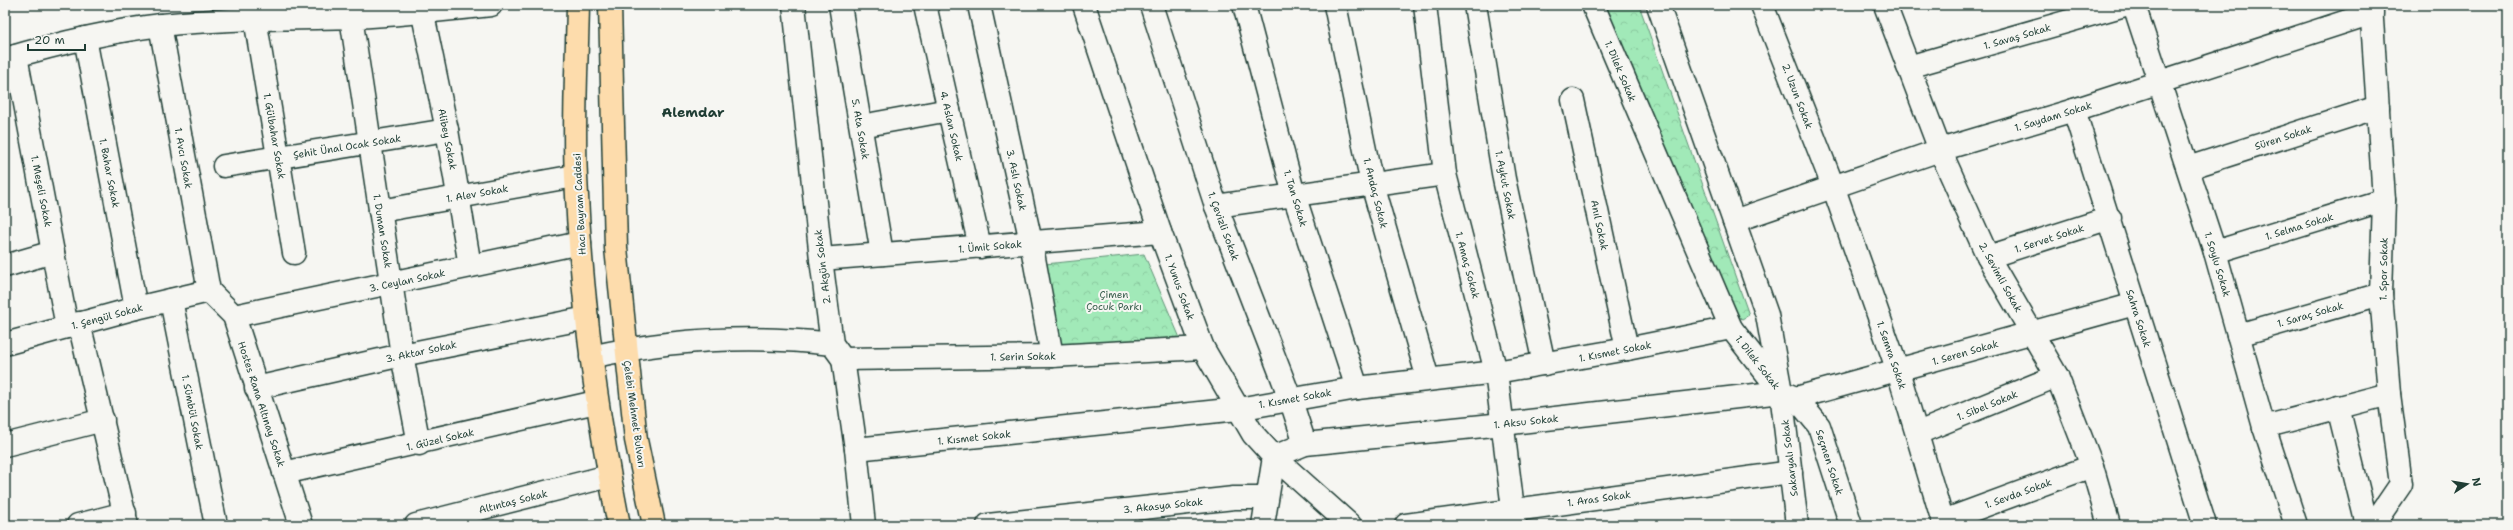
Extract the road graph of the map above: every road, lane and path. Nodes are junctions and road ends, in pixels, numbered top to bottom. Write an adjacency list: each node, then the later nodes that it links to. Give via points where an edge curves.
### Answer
1 (491, 5): 20 (street)
2 (578, 5): 42 (main road, Hacı Bayram Caddesi)
3 (610, 5): 78 (main road, via 616,248)
4 (794, 5): 61 (street, 2. Akgün Sokak)
5 (840, 5): 34 (street, 5. Ata Sokak)
6 (925, 5): 32 (street, 4. Aslan Sokak)
7 (979, 5): 53 (street, 3. Aslı Sokak)
8 (1084, 5): 52 (street, 1. Yunus Sokak)
9 (1151, 5): 48 (street, 1. Çevizli Sokak)
10 (1244, 5): 45 (street, 1. Tan Sokak)
11 (1335, 5): 43 (street, 1. Andaç Sokak)
12 (1425, 5): 41 (street, 1. Amaç Sokak)
13 (1475, 5): 84 (street, 1. Aykut Sokak, via 1504,179)
14 (1594, 5): 73 (street, 1. Dilek Sokak)
15 (1658, 5): 51 (street, 1. Dilek Sokak)
16 (1762, 5): 44 (street, 2. Uzun Sokak)
17 (1885, 5): 28 (street, 2. Sevimli Sokak)
18 (2125, 5): 28 (street, 1. Savaş Sokak)
19 (2134, 5): 29 (street, 1. Soylu Sokak)
20 (421, 9): 23 (street); 35 (street, Alibey Sokak)
21 (2371, 9): 29 (street, 1. Saydam Sokak); 31 (street, 1. Spor Sokak)
22 (214, 13): 24 (street); 25 (street)
23 (341, 13): 24 (street); 36 (street, 1. Duman Sokak)
24 (262, 14): 38 (street, 1. Gülbahar Sokak)
25 (160, 25): 26 (street); 65 (street, 1. Avcı Sokak)
26 (85, 38): 27 (street); 69 (street, 1. Bahar Sokak)
27 (11, 57): 56 (street, 1. Meşeli Sokak)
28 (1908, 67): 37 (street, 2. Sevimli Sokak)
29 (2159, 82): 33 (street, 1. Saydam Sokak); 40 (street, 1. Soylu Sokak)
30 (1573, 100): 79 (street, Anıl Sokak)
31 (2378, 107): 40 (street, Süren Sokak); 47 (street, 1. Spor Sokak)
32 (949, 110): 34 (street); 55 (street, 4. Aslan Sokak)
33 (2074, 110): 37 (street, 1. Saydam Sokak); 50 (street, Sahra Sokak)
34 (861, 126): 59 (street, 5. Ata Sokak)
35 (447, 130): 36 (street, Şehit Ünal Ocak Sokak); 46 (street, Alibey Sokak)
36 (369, 144): 38 (street, Şehit Ünal Ocak Sokak); 49 (street, 1. Duman Sokak)
37 (1940, 150): 44 (street, 1. Saydam Sokak); 60 (street, 2. Sevimli Sokak)
38 (280, 157): 39 (street, Şehit Ünal Ocak Sokak); 58 (street, 1. Gülbahar Sokak)
39 (224, 166)
40 (2188, 168): 57 (street, 1. Soylu Sokak)
41 (1445, 174): 43 (street); 86 (street, 1. Amaç Sokak)
42 (576, 176): 46 (street, 1. Alev Sokak); 54 (main road, Hacı Bayram Caddesi)
43 (1372, 184): 45 (street); 88 (street, 1. Andaç Sokak)
44 (1834, 186): 51 (street, 1. Saydam Sokak); 85 (street, 1. Semra Sokak)
45 (1294, 195): 48 (street); 90 (street, 1. Tan Sokak)
46 (458, 196): 49 (street, 1. Alev Sokak); 63 (street, Alibey Sokak)
47 (2384, 200): 57 (street, 1. Selma Sokak); 66 (street, 1. Spor Sokak)
48 (1216, 206): 93 (street, 1. Çevizli Sokak)
49 (380, 211): 64 (street, 1. Duman Sokak)
50 (2110, 218): 60 (street, 1. Servet Sokak); 68 (street, Sahra Sokak)
51 (1734, 221): 92 (street, 1. Dilek Sokak, via 1767,315)
52 (1160, 232): 53 (street, 1. Ümit Sokak); 77 (street, 1. Yunus Sokak)
53 (1031, 242): 55 (street, 1. Ümit Sokak); 83 (street, 3. Aslı Sokak)
54 (580, 243): 63 (street, 3. Ceylan Sokak); 71 (main road, Hacı Bayram Caddesi)
55 (980, 247): 59 (street, 1. Ümit Sokak)
56 (53, 252): 62 (street); 72 (street, 1. Meşeli Sokak)
57 (2215, 252): 75 (street, 1. Soylu Sokak)
58 (294, 253)
59 (882, 254): 61 (street, 1. Ümit Sokak)
60 (1988, 258): 74 (street, 2. Sevimli Sokak)
61 (821, 259): 80 (street, 2. Akgün Sokak)
62 (5, 266)
63 (470, 266): 64 (street, 3. Ceylan Sokak)
64 (391, 283): 70 (street, 3. Ceylan Sokak); 81 (street, 1. Duman Sokak)
65 (209, 291): 67 (street, 1. Şengül Sokak); 70 (street, Hostes Rana Altınay Sokak)
66 (2381, 294): 75 (street, 1. Saraç Sokak); 91 (street, 1. Spor Sokak)
67 (171, 300): 69 (street, 1. Şengül Sokak); 116 (street, 1. Sümbül Sokak)
68 (2134, 304): 74 (street, 1. Seren Sokak); 129 (street, Sahra Sokak)
69 (136, 308): 72 (street, 1. Şengül Sokak)
70 (234, 316): 89 (street, Hostes Rana Altınay Sokak)
71 (587, 318): 81 (street, 3. Aktar Sokak); 82 (main road, Hacı Bayram Caddesi)
72 (73, 325): 76 (street, 1. Şengül Sokak); 97 (street, 1. Meşeli Sokak)
73 (1731, 328): 79 (street, 1. Kısmet Sokak); 92 (street, 1. Dilek Sokak)
74 (2032, 333): 85 (street, 1. Seren Sokak); 87 (street, 2. Sevimli Sokak)
75 (2238, 335): 99 (street, 1. Soylu Sokak)
76 (5, 344)
77 (1203, 348): 83 (street, 1. Serin Sokak); 96 (street, 1. Yunus Sokak)
78 (625, 349): 80 (street, 1. Serin Sokak, via 726,339 786,338); 82 (street, 1. Serin Sokak); 120 (main road, Çelebi Mehmet Bulvarı, via 636,440)
79 (1627, 349): 84 (street, 1. Kısmet Sokak)
80 (837, 351): 83 (street, 1. Serin Sokak); 104 (street, 2. Akgün Sokak)
81 (402, 355): 89 (street, 3. Aktar Sokak); 101 (street, 1. Duman Sokak)
82 (591, 356): 94 (main road, Hacı Bayram Caddesi)
83 (1052, 356)
84 (1544, 364): 86 (street, 1. Kısmet Sokak)
85 (1898, 371): 92 (street, 1. Seren Sokak); 100 (street, 1. Semra Sokak)
86 (1496, 372): 88 (street, 1. Kısmet Sokak); 98 (street, 1. Amaç Sokak)
87 (2057, 376): 100 (street, 1. Sibel Sokak); 106 (street, 2. Sevimli Sokak)
88 (1428, 379): 90 (street, 1. Kısmet Sokak)
89 (256, 388): 108 (street, Hostes Rana Altınay Sokak)
90 (1357, 388): 93 (street, 1. Kısmet Sokak)
91 (2389, 394): 95 (street); 132 (street, 1. Spor Sokak, via 2401,484)
92 (1788, 395): 98 (street, 1. Aksu Sokak); 107 (street, Sakaryalı Sokak); 127 (street, Seçmen Sokak, via 1819,426)
93 (1290, 398): 96 (street, 1. Kısmet Sokak); 102 (street, 1. Çevizli Sokak)
94 (596, 402): 101 (street, 1. Güzel Sokak); 109 (main road)
95 (2338, 407): 99 (street); 131 (street)
96 (1238, 409): 104 (street, 1. Kısmet Sokak); 105 (street, 1. Yunus Sokak, via 1253,434)
97 (103, 420): 103 (street); 113 (street, 1. Meşeli Sokak)
98 (1503, 424): 102 (street, 1. Aksu Sokak); 112 (street, 1. Amaç Sokak)
99 (2264, 427): 130 (street, 1. Soylu Sokak)
100 (1918, 433): 114 (street, 1. Semra Sokak)
101 (418, 444): 108 (street, 1. Güzel Sokak)
102 (1305, 444): 105 (street, 1. Aksu Sokak)
103 (5, 445)
104 (856, 449): 121 (street, 2. Akgün Sokak)
105 (1274, 457): 110 (street); 124 (street, 1. Yunus Sokak)
106 (2092, 466): 114 (street, 1. Sevda Sokak); 128 (street, 2. Sevimli Sokak)
107 (1791, 472): 112 (street, 1. Aras Sokak); 126 (street, Sakaryalı Sokak)
108 (284, 473): 117 (street, Hostes Rana Altınay Sokak)
109 (609, 476): 111 (street, Altıntaş Sokak); 119 (main road)
110 (1266, 498): 122 (street, 3. Akasya Sokak, via 1234,498); 123 (street)
111 (484, 517): 118 (street, Altıntaş Sokak)
112 (1514, 518): 125 (street, 1. Aras Sokak)
113 (126, 519): 115 (street)
114 (1944, 523)
115 (78, 525)
116 (216, 525)
117 (301, 525)
118 (416, 525)
119 (619, 525)
120 (654, 525)
121 (864, 525)
122 (988, 525)
123 (1263, 525)
124 (1350, 525)
125 (1406, 525)
126 (1797, 525)
127 (1851, 525)
128 (2108, 525)
129 (2205, 525)
130 (2296, 525)
131 (2367, 525)
132 (2373, 525)

